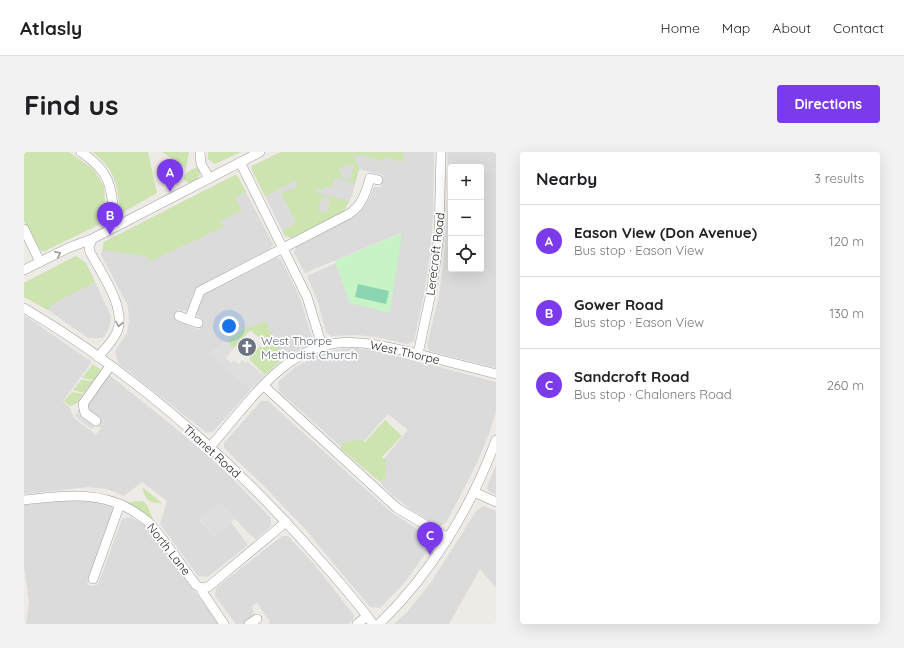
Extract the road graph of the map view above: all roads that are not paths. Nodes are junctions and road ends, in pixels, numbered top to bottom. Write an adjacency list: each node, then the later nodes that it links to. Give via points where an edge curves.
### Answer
1 (82, 152): 8 (street, via 102,169 108,179)
2 (200, 152): 6 (street, via 201,164)
3 (260, 152): 5 (street)
4 (441, 152): 17 (street, Lerecroft Road, via 439,236 432,288)
5 (240, 162): 6 (street); 11 (street)
6 (208, 178): 8 (street)
7 (371, 179): 11 (street, via 366,193 354,211)
8 (115, 226): 10 (street)
9 (24, 229): 12 (street)
10 (92, 239): 12 (street, one-way to 10); 18 (street, one-way to 18, via 90,252 120,314 117,333)
11 (284, 248): 15 (street, via 200,291 193,321); 16 (street, via 307,297)
12 (40, 262): 13 (street)
13 (24, 270)
14 (24, 308): 18 (street, Thanet Road)
15 (179, 316)
16 (322, 346): 17 (street, West Thorpe, via 356,341); 21 (street, West Thorpe, via 293,360)
17 (418, 354): 20 (street, West Thorpe)
18 (98, 357): 19 (street, Thanet Road)
19 (110, 366): 22 (street, via 83,404 85,413); 24 (street, Thanet Road)
20 (496, 374)
21 (264, 386): 24 (street, West Thorpe); 30 (street, via 397,508)
22 (96, 421)
23 (496, 440): 25 (street)
24 (210, 447): 29 (street, Thanet Road)
25 (474, 492): 27 (street); 30 (street)
26 (24, 500): 28 (street, North Lane, via 78,495 104,498)
27 (496, 502)
28 (120, 504): 31 (street); 32 (street, North Lane, via 150,524 196,585)
29 (286, 522): 32 (street, via 208,587); 33 (street, Thanet Road)
30 (448, 538): 36 (street, via 408,594)
31 (92, 579)
32 (201, 588): 34 (street, North Lane)
33 (370, 620): 35 (street)
34 (224, 624)
35 (357, 624)
36 (379, 624)

